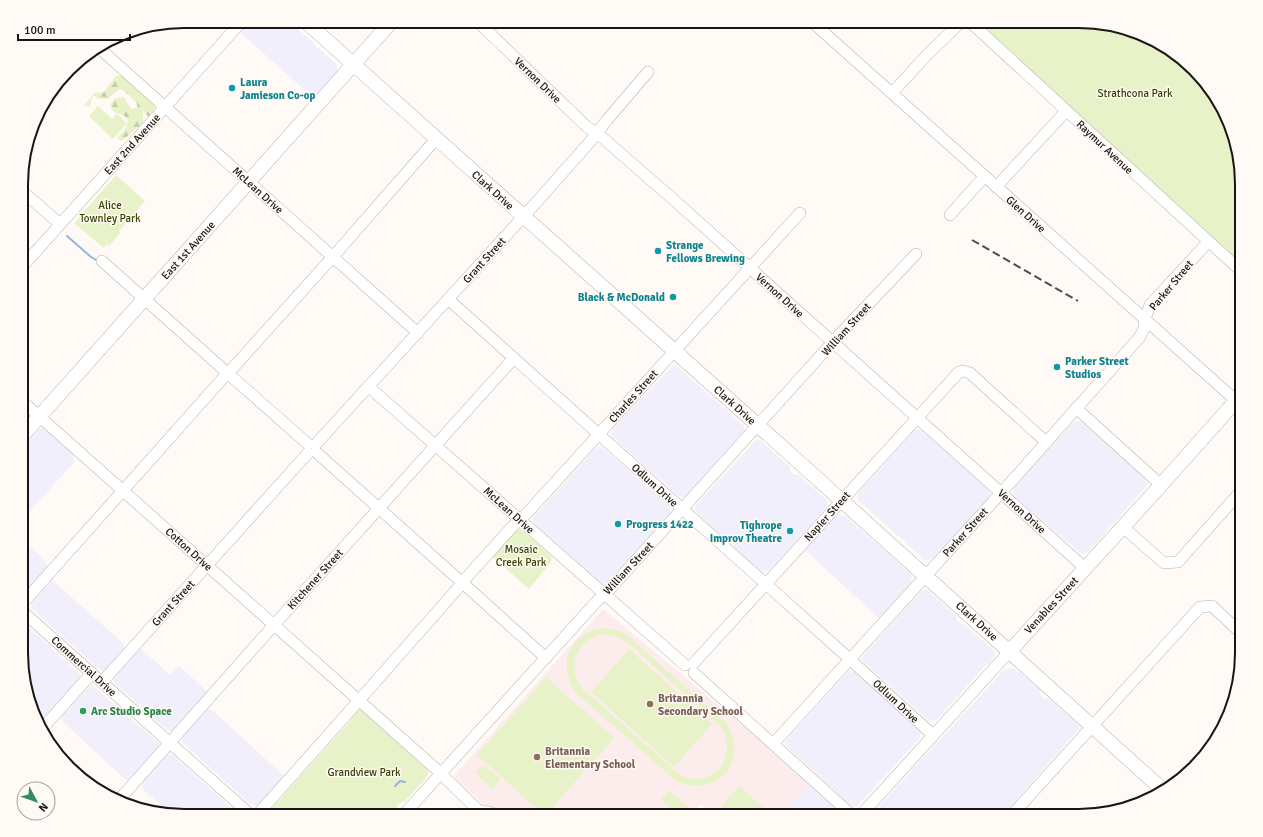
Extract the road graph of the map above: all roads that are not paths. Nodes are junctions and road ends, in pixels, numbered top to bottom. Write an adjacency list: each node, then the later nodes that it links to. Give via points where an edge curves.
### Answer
1 (236, 28): 12 (street, East 2nd Avenue)
2 (313, 28): 9 (main road, Clark Drive)
3 (385, 28): 9 (main road, East 1st Avenue)
4 (484, 28): 14 (street, Vernon Drive, via 571,113)
5 (819, 28): 11 (street, Glen Drive)
6 (955, 28): 11 (street)
7 (977, 28): 13 (street, Raymur Avenue)
8 (102, 51): 12 (street, McLean Drive)
9 (354, 64): 15 (main road, Clark Drive); 17 (main road, East 1st Avenue)
10 (648, 72): 14 (street, Grant Street)
11 (892, 93): 16 (street, Glen Drive)
12 (165, 107): 17 (street, McLean Drive); 23 (street, East 2nd Avenue)
13 (1066, 111): 18 (street); 24 (street, Raymur Avenue)
14 (596, 133): 22 (street, Grant Street); 30 (street, Vernon Drive)
15 (436, 139): 22 (main road, Clark Drive); 26 (street)
16 (984, 177): 18 (street, Glen Drive); 21 (street)
17 (248, 182): 26 (street, McLean Drive); 31 (main road, East 1st Avenue)
18 (996, 187): 33 (street, Glen Drive)
19 (28, 196): 23 (street)
20 (800, 212): 30 (street, Charles Street)
21 (950, 215)
22 (524, 216): 32 (street, Grant Street); 36 (main road, Clark Drive)
23 (60, 224): 27 (street, East 2nd Avenue)
24 (1208, 242): 29 (street, Raymur Avenue); 33 (street, Parker Street, via 1150,305)
25 (916, 254): 35 (street, William Street)
26 (333, 257): 34 (street, McLean Drive); 38 (street)
27 (28, 260)
28 (102, 261): 31 (street)
29 (1235, 266)
30 (750, 268): 35 (street, Vernon Drive); 36 (street, Charles Street)
31 (144, 299): 38 (street); 44 (main road, East 1st Avenue)
32 (448, 300): 34 (street, Grant Street); 37 (street, Odlum Drive)
33 (1145, 319): 40 (street, Glen Drive); 43 (street, Parker Street, via 1144,329 1139,338)
34 (418, 333): 39 (street, Grant Street)
35 (833, 342): 45 (street, Vernon Drive); 46 (street, William Street)
36 (674, 351): 46 (main road, Clark Drive); 48 (street, Charles Street)
37 (514, 358): 48 (street, Odlum Drive); 50 (street, Kitchener Street)
38 (228, 373): 51 (street); 53 (street)
39 (369, 387): 50 (street, McLean Drive); 51 (street, Grant Street)
40 (1235, 396)
41 (1235, 405): 52 (main road, Venables Street)
42 (28, 406): 44 (street, Cotton Drive)
43 (1076, 408): 49 (street, Parker Street); 52 (street)
44 (40, 416): 47 (main road, East 1st Avenue); 53 (street, Cotton Drive)
45 (917, 418): 49 (street, Napier Street, via 955,375 962,371 970,373); 54 (street, Vernon Drive); 56 (street, Napier Street)
46 (758, 426): 56 (main road, Clark Drive); 58 (street, William Street)
47 (28, 429)
48 (598, 434): 58 (street, Odlum Drive); 59 (street, Charles Street)
49 (1046, 442): 54 (street, Parker Street)
50 (436, 446): 57 (street, Kitchener Street); 59 (street, McLean Drive)
51 (312, 448): 57 (street); 61 (street, Grant Street)
52 (1161, 485): 60 (main road, Venables Street)
53 (124, 491): 61 (street, Cotton Drive); 67 (street)
54 (1001, 493): 62 (street, Vernon Drive); 63 (street, Parker Street)
55 (1235, 498): 60 (street, via 1178,562 1164,562)
56 (842, 500): 63 (main road, Clark Drive); 65 (street, Napier Street)
57 (378, 508): 64 (street); 69 (street, Kitchener Street)
58 (682, 510): 65 (street, Odlum Drive); 66 (street, William Street)
59 (520, 520): 64 (street, Charles Street); 66 (street, McLean Drive)
60 (1123, 527): 62 (main road, Venables Street)
61 (208, 566): 69 (street, Cotton Drive); 76 (street, Grant Street)
62 (1085, 568): 71 (main road, Venables Street)
63 (926, 575): 71 (main road, Clark Drive); 73 (street, Parker Street)
64 (462, 583): 72 (street); 77 (street, Charles Street)
65 (765, 584): 73 (street, Odlum Drive); 74 (street, Napier Street)
66 (604, 594): 72 (street, William Street); 74 (street, McLean Drive)
67 (28, 597)
68 (28, 616): 75 (street, Commercial Drive)
69 (274, 625): 77 (street, Cotton Drive); 81 (street, Kitchener Street)
70 (1235, 627): 79 (street, via 1212,606 1200,607)
71 (1010, 651): 79 (main road, Clark Drive); 80 (street, Venables Street)
72 (546, 658): 83 (street, William Street)
73 (850, 659): 80 (street, Odlum Drive); 82 (street, Parker Street)
74 (691, 667): 82 (street, McLean Drive)
75 (92, 673): 76 (street, Commercial Drive); 78 (street)
76 (102, 682): 81 (street, Commercial Drive)
77 (359, 701): 83 (street, Cotton Drive); 87 (street, Charles Street)
78 (46, 726)
79 (1092, 726): 84 (main road, Clark Drive); 92 (street)
80 (933, 735): 91 (street, Venables Street)
81 (170, 743): 85 (street, Kitchener Street); 86 (street, Commercial Drive)
82 (773, 744): 90 (street, McLean Drive)
83 (441, 775): 88 (street, William Street); 89 (street, Cotton Drive)
84 (1159, 787)
85 (122, 796)
86 (244, 809)
87 (262, 809)
88 (409, 809)
89 (478, 809)
90 (845, 809)
91 (866, 809)
92 (1017, 809)

